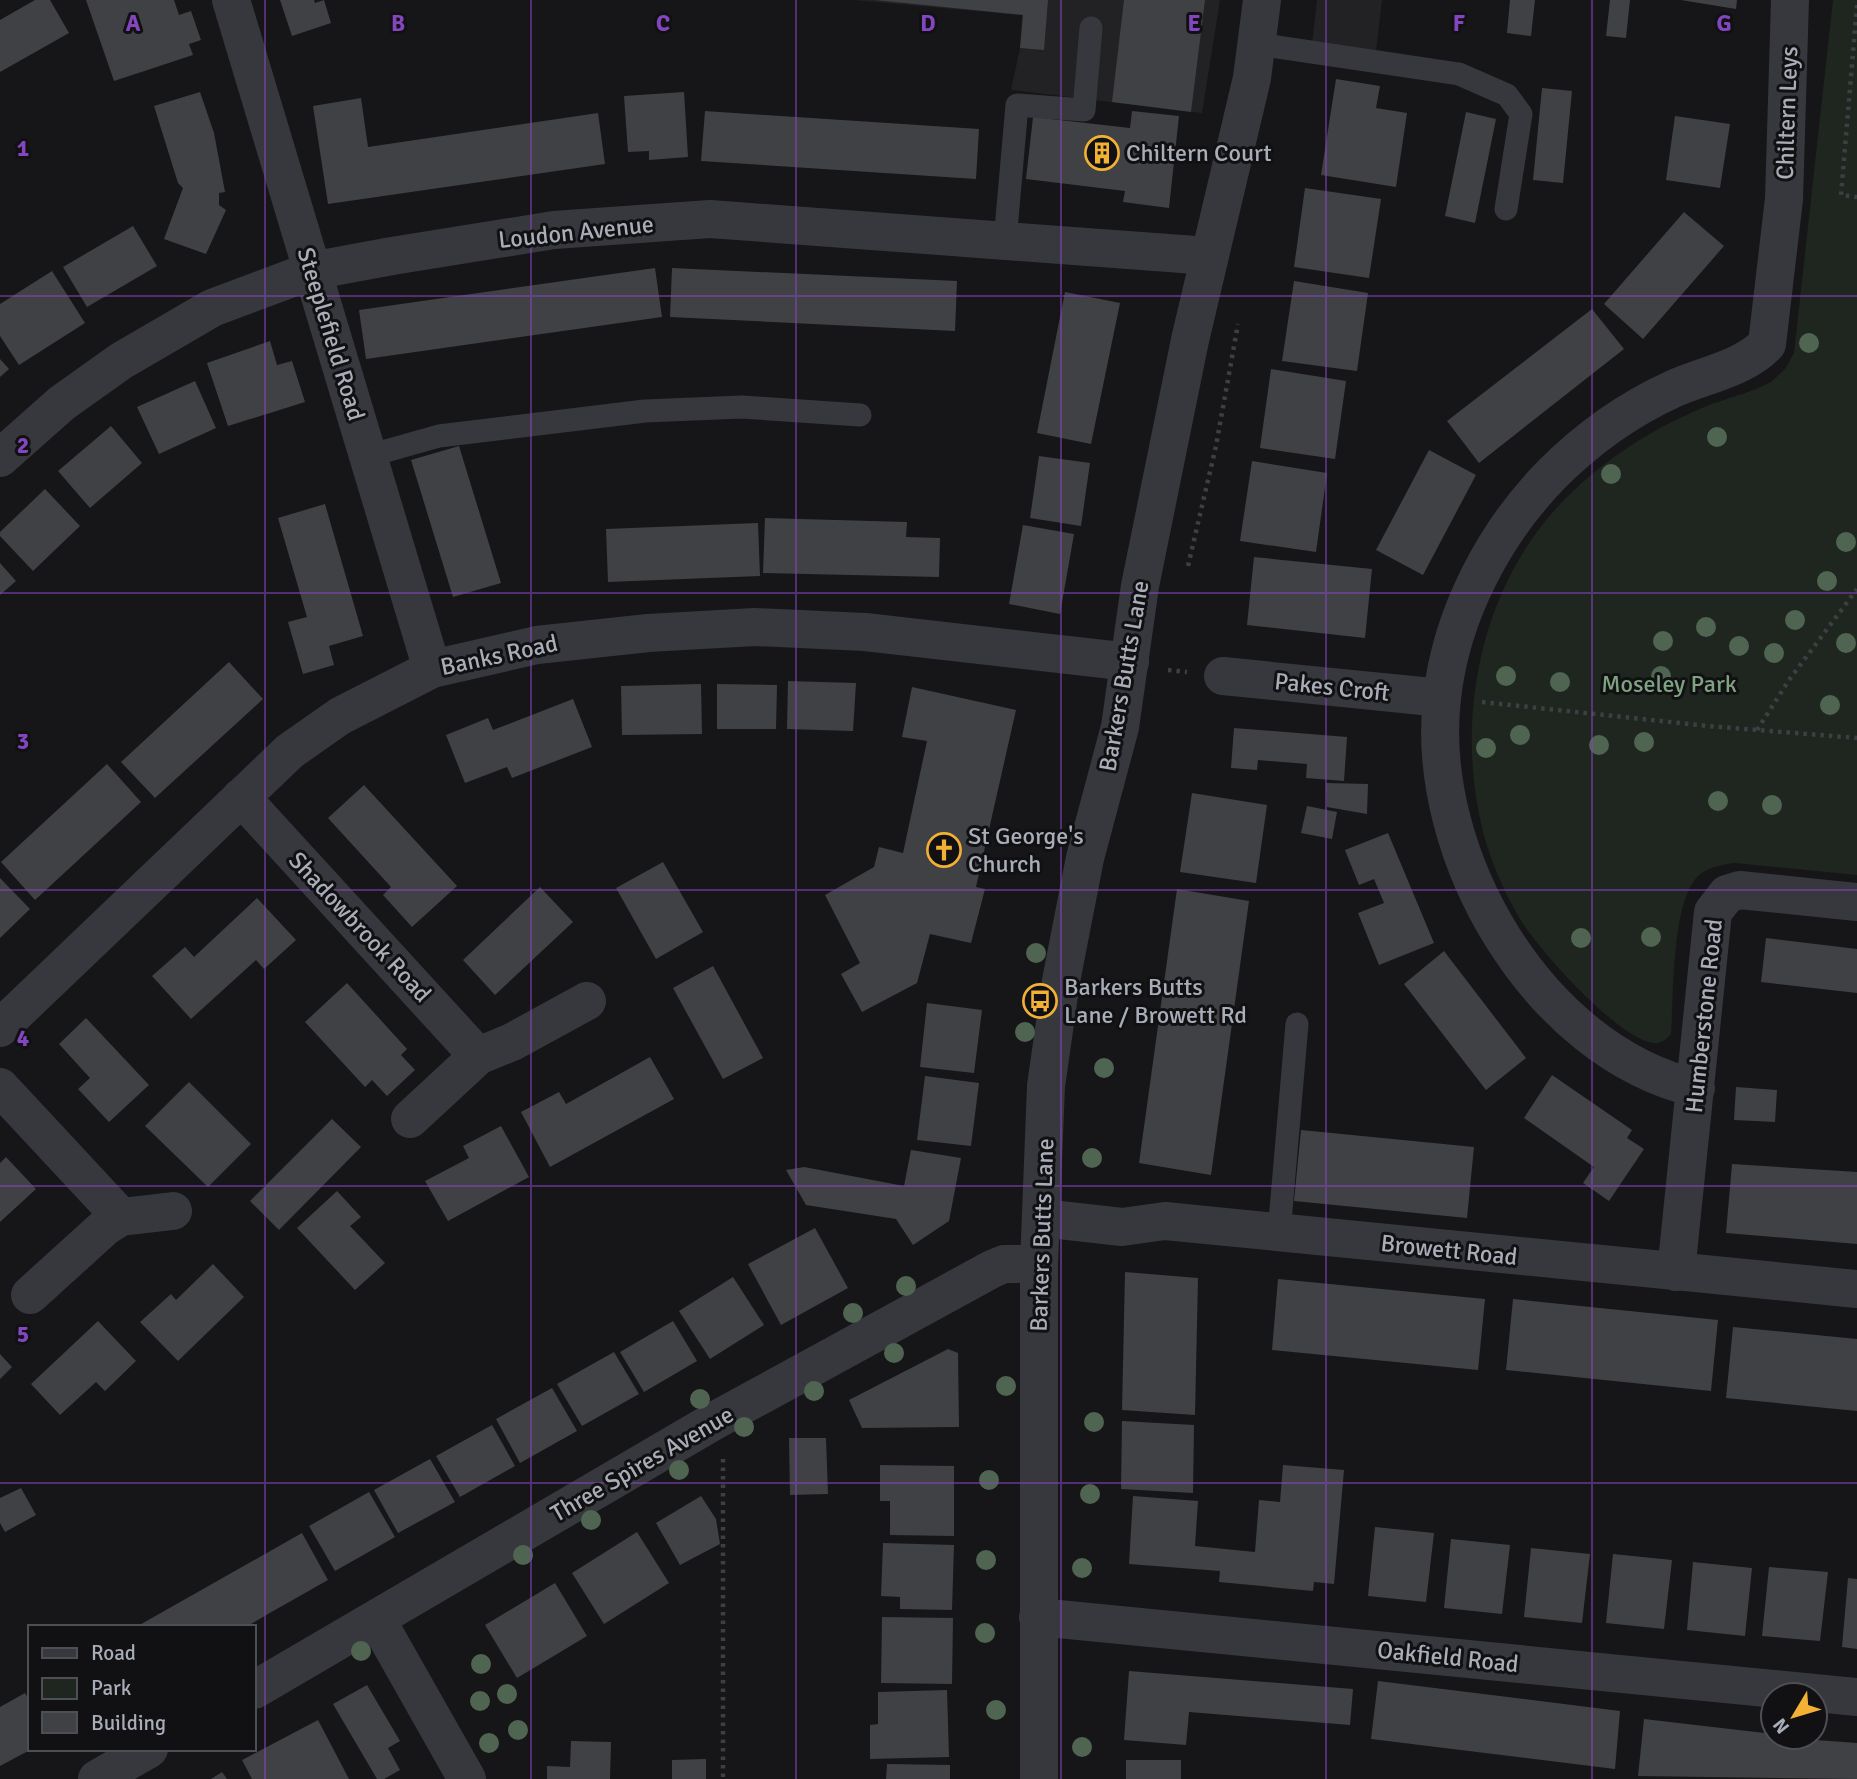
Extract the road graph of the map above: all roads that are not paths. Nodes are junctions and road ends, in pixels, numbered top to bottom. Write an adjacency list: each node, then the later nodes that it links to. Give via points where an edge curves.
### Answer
1 (231, 0): 9 (street, Steeplefield Road)
2 (1262, 0): 5 (street, Barkers Butts Lane)
3 (1790, 0): 16 (street, Chiltern Leys, via 1781,225 1767,344 1756,356 1635,410 1553,473 1519,512 1472,590)
4 (1091, 29): 7 (lane, via 1084,110 1017,105)
5 (1258, 44): 6 (lane, via 1459,74 1507,95 1521,114); 8 (street, Barkers Butts Lane)
6 (1506, 209)
7 (1005, 241): 8 (street, Loudon Avenue); 9 (street, Loudon Avenue, via 710,219 554,230)
8 (1209, 256): 13 (street, Barkers Butts Lane, via 1140,586)
9 (312, 271): 11 (street, Steeplefield Road); 12 (street, Loudon Avenue, via 212,308 121,360 62,402)
10 (860, 415): 11 (lane, via 742,407 645,411 439,436)
11 (368, 456): 14 (street, Steeplefield Road)
12 (0, 458)
13 (1130, 662): 14 (street, Banks Road, via 865,632 755,627 537,645); 28 (street, Barkers Butts Lane, via 1120,727 1085,858 1060,981 1046,1086)
14 (432, 669): 17 (street, Banks Road, via 340,716 290,751)
15 (1223, 676): 16 (street, Pakes Croft)
16 (1442, 698): 24 (street, Chiltern Leys, via 1448,801 1474,888 1494,929 1530,977 1576,1024 1633,1064 1666,1081)
17 (241, 797): 21 (street, Banks Road); 22 (street, Shadowbrook Road)
18 (1857, 902): 24 (street, Humberstone Road, via 1740,890 1718,902 1710,925)
19 (587, 1001): 22 (street)
20 (1297, 1024): 29 (lane)
21 (0, 1028)
22 (478, 1056): 25 (street)
23 (0, 1087): 27 (street)
24 (1696, 1088): 31 (street, Humberstone Road)
25 (410, 1119)
26 (173, 1211): 27 (street)
27 (121, 1217): 33 (street)
28 (1042, 1218): 29 (street, Browett Road, via 1122,1227 1165,1221); 30 (street, Barkers Butts Lane)
29 (1279, 1233): 31 (street, Browett Road)
30 (1039, 1264): 34 (street, Barkers Butts Lane); 35 (street, Three Spires Avenue, via 1004,1264 992,1269 714,1421)
31 (1676, 1272): 32 (street, Browett Road)
32 (1857, 1289)
33 (30, 1295)
34 (1038, 1617): 37 (street, Oakfield Road); 41 (street, Barkers Butts Lane)
35 (377, 1620): 36 (street, Three Spires Avenue); 40 (street)
36 (256, 1689)
37 (1857, 1697)
38 (146, 1751): 39 (street)
39 (97, 1779)
40 (467, 1779)
41 (1039, 1779)

